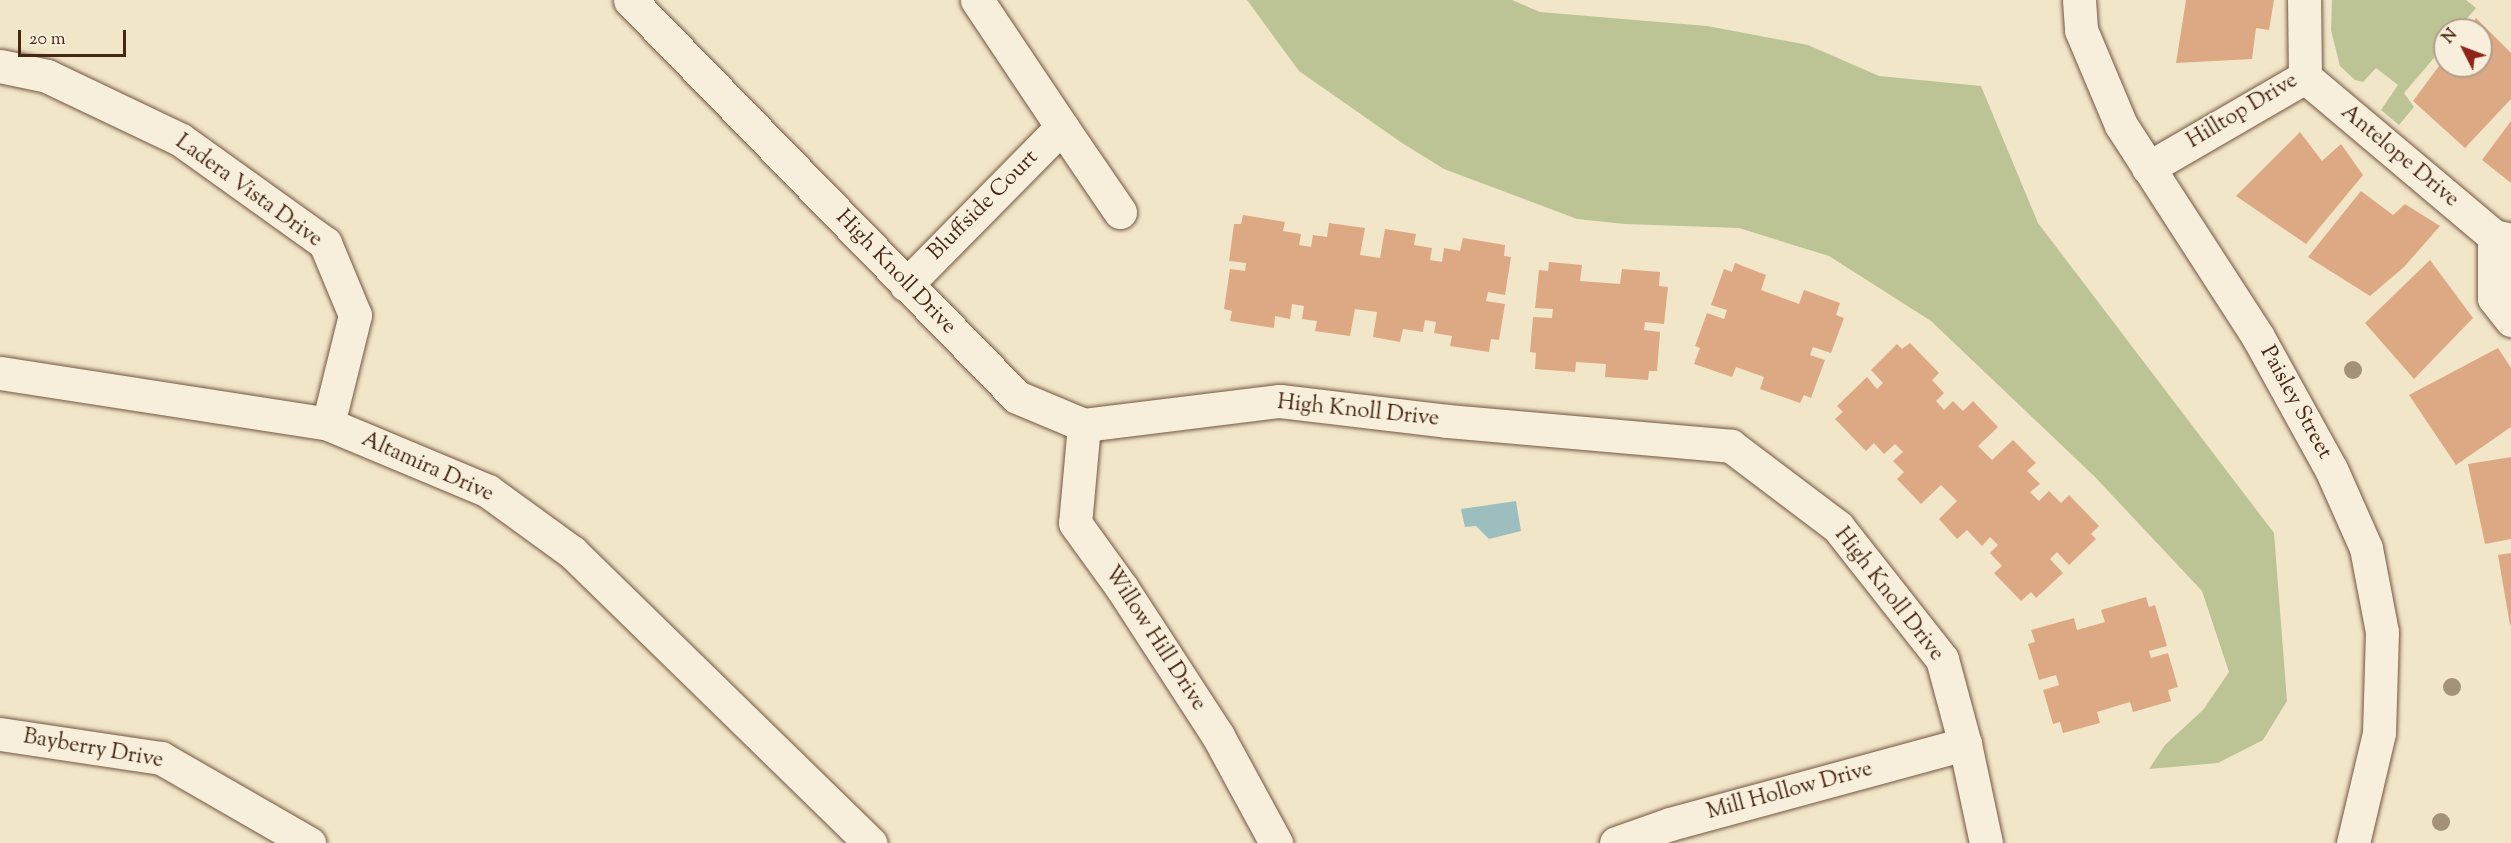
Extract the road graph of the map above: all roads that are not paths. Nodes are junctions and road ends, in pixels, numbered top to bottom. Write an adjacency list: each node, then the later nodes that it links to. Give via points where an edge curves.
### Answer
1 (630, 0): 11 (street, High Knoll Drive)
2 (977, 0): 7 (street)
3 (2079, 0): 8 (street, Paisley Street, via 2081,30 2121,125)
4 (2304, 0): 6 (street, Hilltop Drive)
5 (0, 66): 14 (street, Ladera Vista Drive, via 48,76 182,140 325,243 355,315)
6 (2305, 77): 8 (street, Hilltop Drive); 10 (street, Antelope Drive)
7 (1062, 127): 9 (street); 11 (street, Bluffside Court)
8 (2148, 168): 23 (street, Paisley Street, via 2258,337 2331,469 2366,548 2382,632 2379,733)
9 (1120, 212)
10 (2502, 238): 12 (street, Antelope Drive, via 2494,298)
11 (906, 285): 15 (street, High Knoll Drive, via 1017,397)
12 (2511, 320)
13 (0, 373): 14 (street, Altamira Drive)
14 (328, 424): 19 (street, Altamira Drive, via 488,491 573,552)
15 (1084, 425): 17 (street, High Knoll Drive, via 1280,401 1447,421 1731,446 1838,527 1852,544 1942,659); 20 (street, Willow Hill Drive, via 1075,523 1218,736)
16 (0, 734): 18 (street, Bayberry Drive, via 161,758)
17 (1965, 744): 21 (street, Mill Hollow Drive, via 1670,824); 22 (street, High Knoll Drive)
18 (309, 843)
19 (870, 843)
20 (1276, 843)
21 (1616, 843)
22 (1986, 843)
23 (2353, 843)

